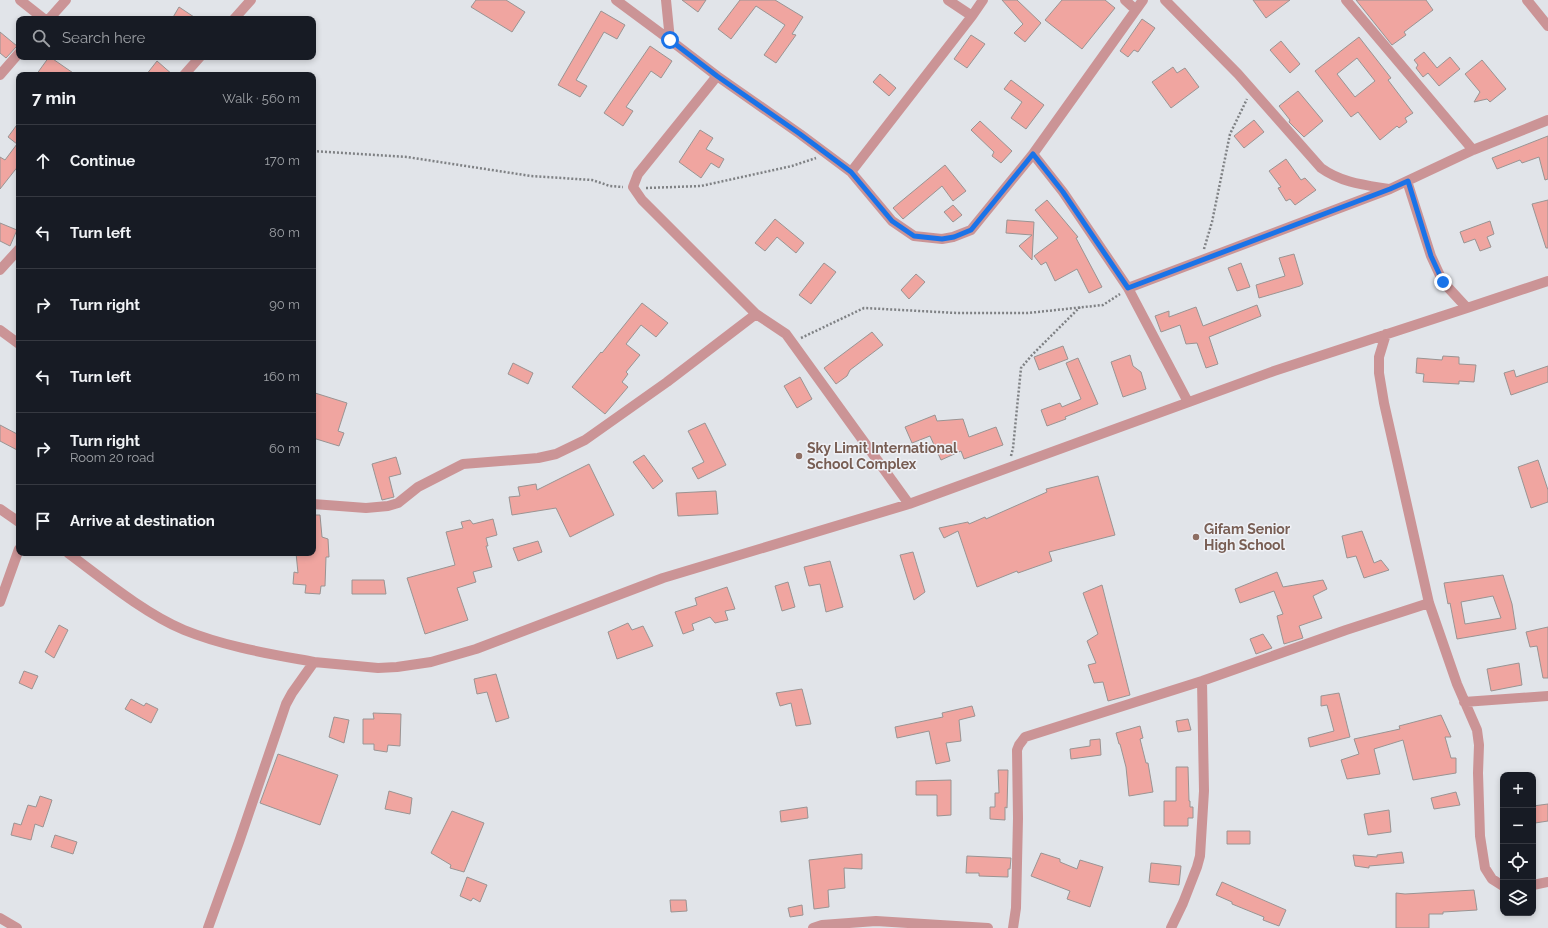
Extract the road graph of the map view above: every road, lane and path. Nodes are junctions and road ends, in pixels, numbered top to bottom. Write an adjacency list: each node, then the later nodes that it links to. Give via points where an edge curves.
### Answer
1 (20, 0): 14 (street)
2 (66, 0): 15 (street)
3 (251, 0): 16 (street)
4 (616, 0): 19 (street)
5 (666, 0): 19 (street)
6 (948, 0): 17 (street)
7 (983, 0): 17 (street)
8 (1125, 0): 13 (street)
9 (1143, 0): 13 (street)
10 (1165, 0): 25 (street)
11 (1346, 0): 27 (street)
12 (1527, 0): 18 (street)
13 (1136, 10): 29 (street)
14 (40, 16)
15 (52, 16)
16 (237, 16)
17 (972, 16): 31 (street)
18 (1548, 26)
19 (670, 40): 24 (street)
20 (16, 56): 23 (street)
21 (197, 60): 22 (street)
22 (187, 72)
23 (0, 74)
24 (717, 76): 30 (street); 33 (street, via 638,174)
25 (1252, 89): 34 (street, via 1320,168 1344,181); 36 (path, via 1230,134 1212,222)
26 (1548, 120): 27 (street)
27 (1473, 150): 32 (street)
28 (316, 151): 33 (path, via 407,157 531,176 592,180 610,186)
29 (1033, 154): 31 (street, via 971,230 942,239 914,236 892,221); 39 (street, via 1063,192)
30 (828, 155): 31 (street); 33 (path, via 792,166 701,186)
31 (851, 172)
32 (1408, 181): 34 (street); 41 (street, via 1443,282)
33 (633, 188): 42 (street)
34 (1390, 189): 36 (street)
35 (16, 252): 37 (street)
36 (1200, 261): 39 (street)
37 (0, 270)
38 (1548, 281): 41 (street)
39 (1128, 288): 40 (path, via 1103,305); 47 (street)
40 (1080, 307): 46 (path, via 1028,313 957,313 864,308); 48 (path, via 1021,368 1013,448)
41 (1467, 308): 44 (street)
42 (756, 314): 46 (street, via 786,334); 49 (street, via 585,440 556,454 538,458 463,464 418,487 398,503 388,506 366,508)
43 (0, 330): 45 (street)
44 (1386, 334): 47 (street); 56 (street, via 1379,358 1379,373)
45 (16, 342)
46 (792, 342): 50 (street)
47 (1188, 402): 48 (street)
48 (1006, 469): 50 (street)
49 (316, 504)
50 (909, 504): 57 (street, via 663,578 476,650 446,658 378,668)
51 (0, 509): 52 (street)
52 (16, 520)
53 (16, 556): 55 (street)
54 (72, 556): 57 (street, via 137,603 185,630 234,646)
55 (0, 602)
56 (1429, 603): 58 (street); 60 (street)
57 (314, 662): 66 (street, via 286,704)
58 (1202, 681): 69 (street, via 1025,737 1017,750 1016,908); 70 (street, via 1204,791 1200,856 1198,867)
59 (1548, 696): 60 (street)
60 (1464, 702): 62 (street, via 1476,730 1479,745 1480,836 1485,868 1492,879)
61 (1548, 882): 63 (street)
62 (1500, 884)
63 (1536, 884)
64 (3, 922): 65 (street)
65 (17, 928)
66 (208, 928)
67 (813, 928): 68 (street, via 876,921)
68 (988, 928)
69 (1013, 928)
70 (1171, 928)

